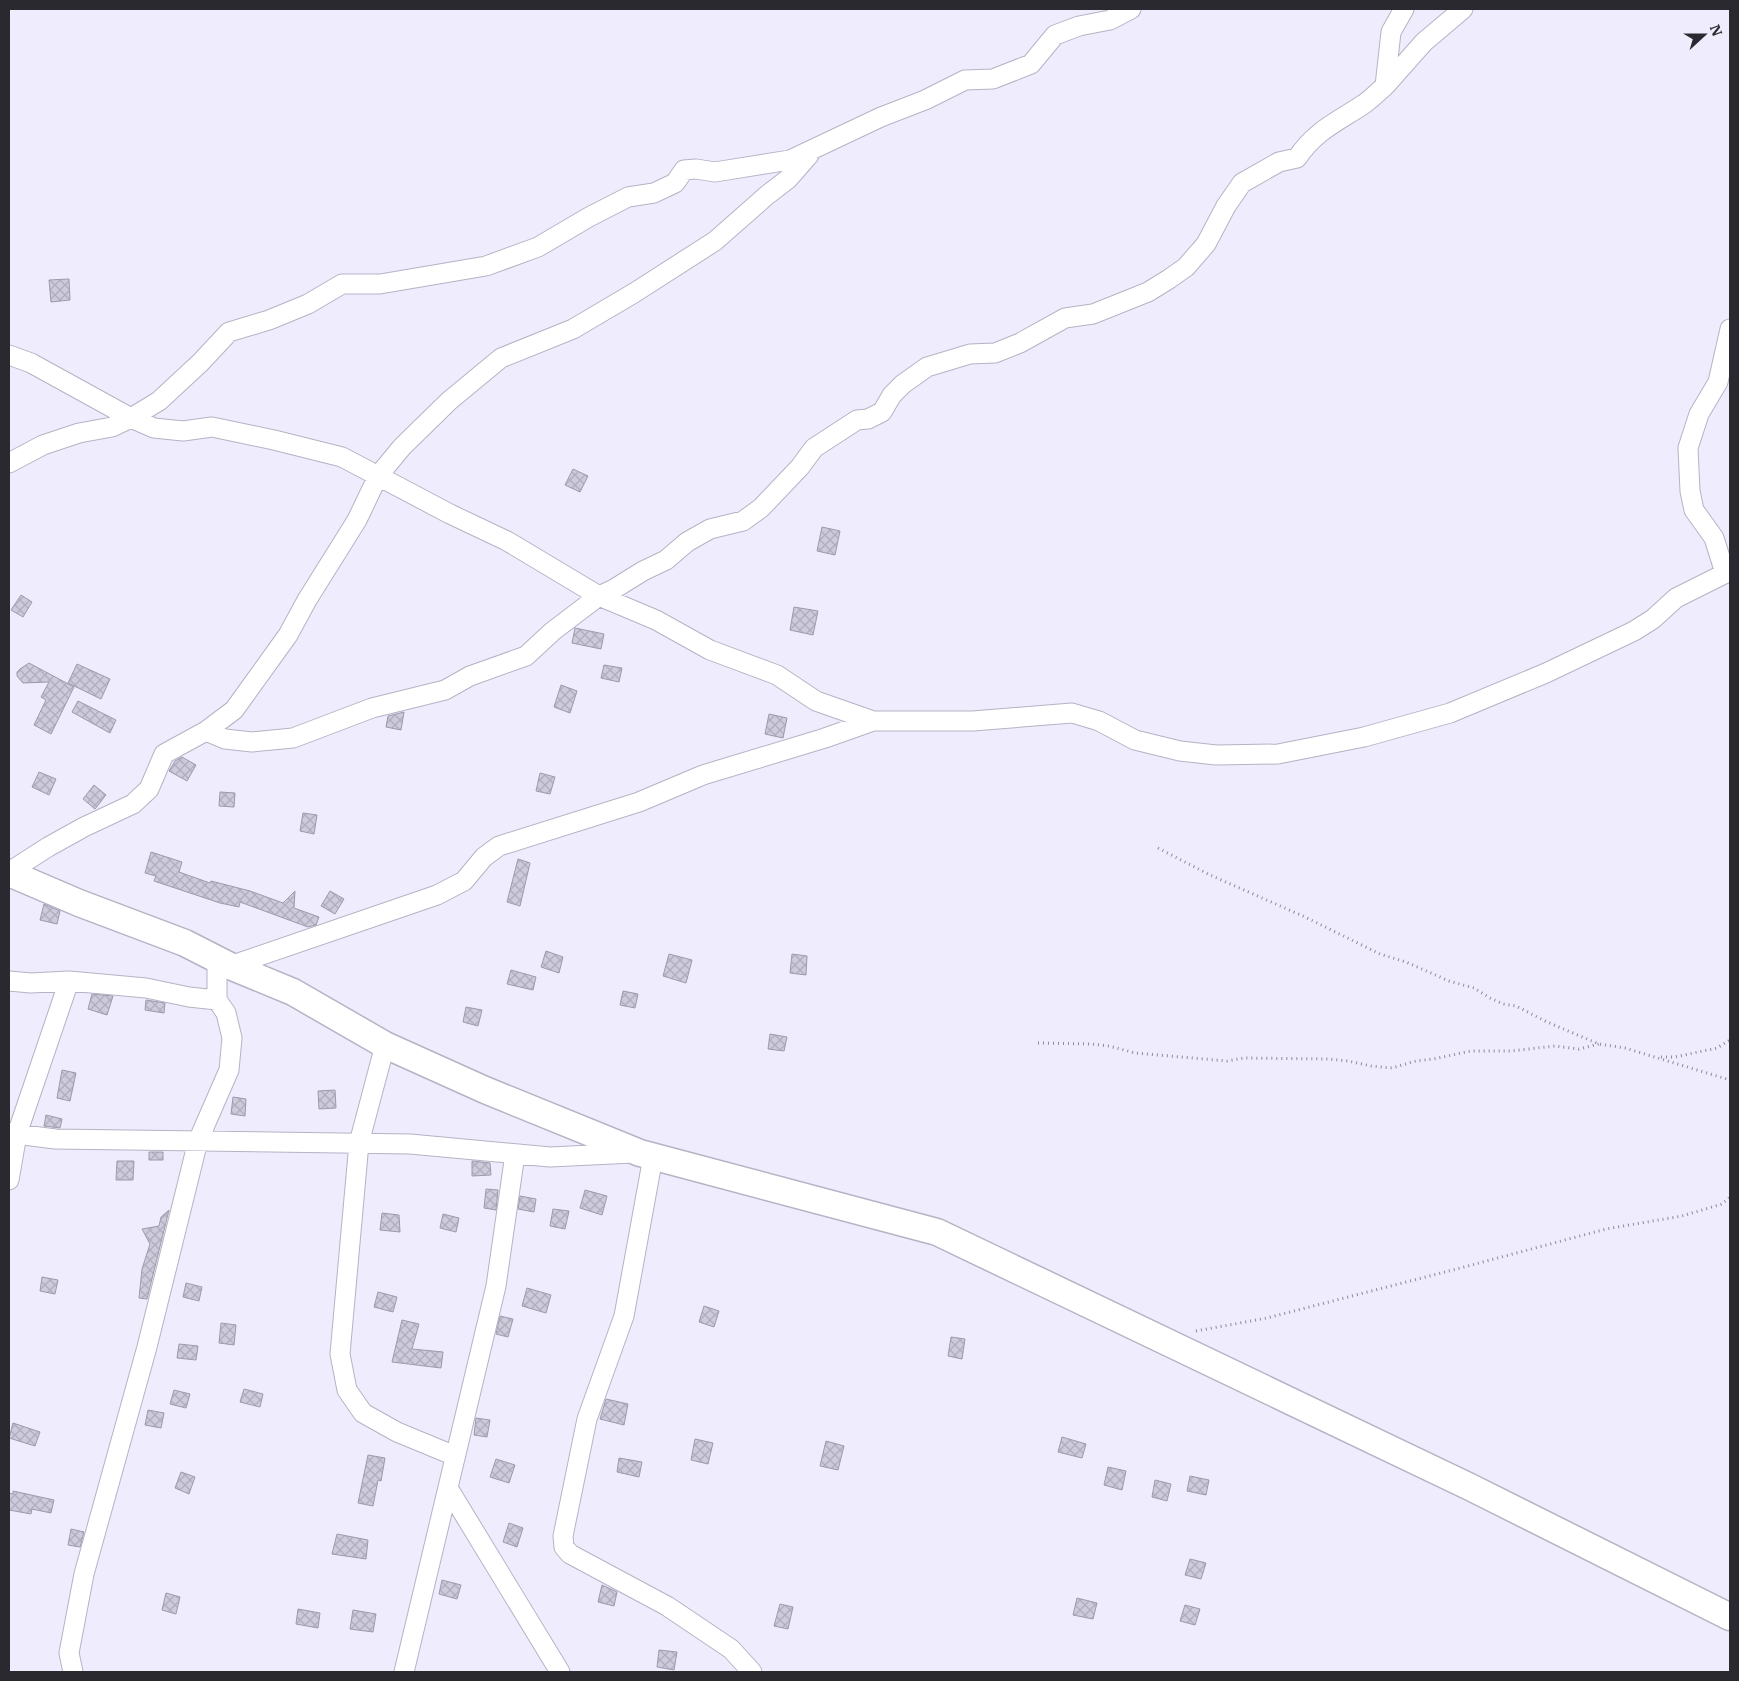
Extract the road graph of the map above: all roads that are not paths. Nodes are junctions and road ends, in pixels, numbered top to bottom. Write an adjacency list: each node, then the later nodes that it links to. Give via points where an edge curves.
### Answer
1 (1132, 9): 5 (street, via 1110,20 1055,35 1031,64 993,79 965,80)
2 (1404, 9): 4 (street, via 1391,32)
3 (1463, 9): 4 (street, via 1424,42)
4 (1385, 86): 12 (street, via 1320,132 1297,158 1280,162 1242,183 1206,244 1186,267 1169,279 1148,292 1093,314 1064,318 1020,344 995,353 970,354 927,367 903,384 882,412 857,420 814,448 761,508 743,521 710,529 687,542 666,560)
5 (817, 147): 8 (street, via 790,160 715,172 684,170 675,183 654,193 628,197 538,247 486,266 380,284 342,284 308,304 229,332 159,401); 10 (street, via 788,179 715,240 573,329 501,358 449,401 402,447)
6 (1730, 329): 11 (street, via 1718,382 1699,414 1688,448 1694,510 1714,538)
7 (9, 355): 8 (street, via 31,363)
8 (132, 418): 9 (street, via 112,427 79,433 43,445); 10 (street, via 154,428 183,431 212,427 274,440 342,457)
9 (9, 463)
10 (378, 476): 12 (street, via 508,541); 14 (street, via 357,520 288,635 234,710)
11 (1728, 572): 13 (street, via 1676,598 1634,631 1450,714 1364,737 1278,754 1216,755 1180,751 1135,740 1099,721 1072,713 973,721)
12 (599, 596): 13 (street, via 656,620 710,650 777,675 816,701); 14 (street, via 526,656 470,676 445,690 372,708 293,738 252,742 225,739)
13 (873, 721): 16 (street, via 703,775 639,802 499,846 484,857 464,882 437,895)
14 (206, 731): 15 (street, via 164,754 149,789 133,804 48,846)
15 (9, 873): 16 (street, via 185,943)
16 (224, 963): 19 (street); 20 (street, via 293,992)
17 (9, 981): 18 (street)
18 (69, 981): 19 (street, via 146,988 188,998); 21 (street)
19 (218, 1000): 22 (street, via 226,1013 232,1038 230,1070)
20 (385, 1045): 23 (street); 25 (street, via 485,1090)
21 (13, 1133): 22 (street, via 55,1139); 26 (street)
22 (198, 1141): 23 (street); 30 (street, via 147,1347 84,1574 69,1653)
23 (359, 1144): 24 (street, via 410,1144); 27 (street, via 340,1354 347,1390 363,1413 397,1432)
24 (515, 1154): 25 (street, via 550,1157); 27 (street, via 496,1286)
25 (646, 1155): 29 (street, via 937,1232 1470,1487); 33 (street, via 624,1316 588,1418 563,1536 564,1547 570,1554 683,1617 731,1649)
26 (9, 1180)
27 (455, 1456): 28 (street)
28 (448, 1488): 31 (street); 32 (street)
29 (1730, 1617)
30 (73, 1672)
31 (404, 1672)
32 (560, 1672)
33 (752, 1672)

